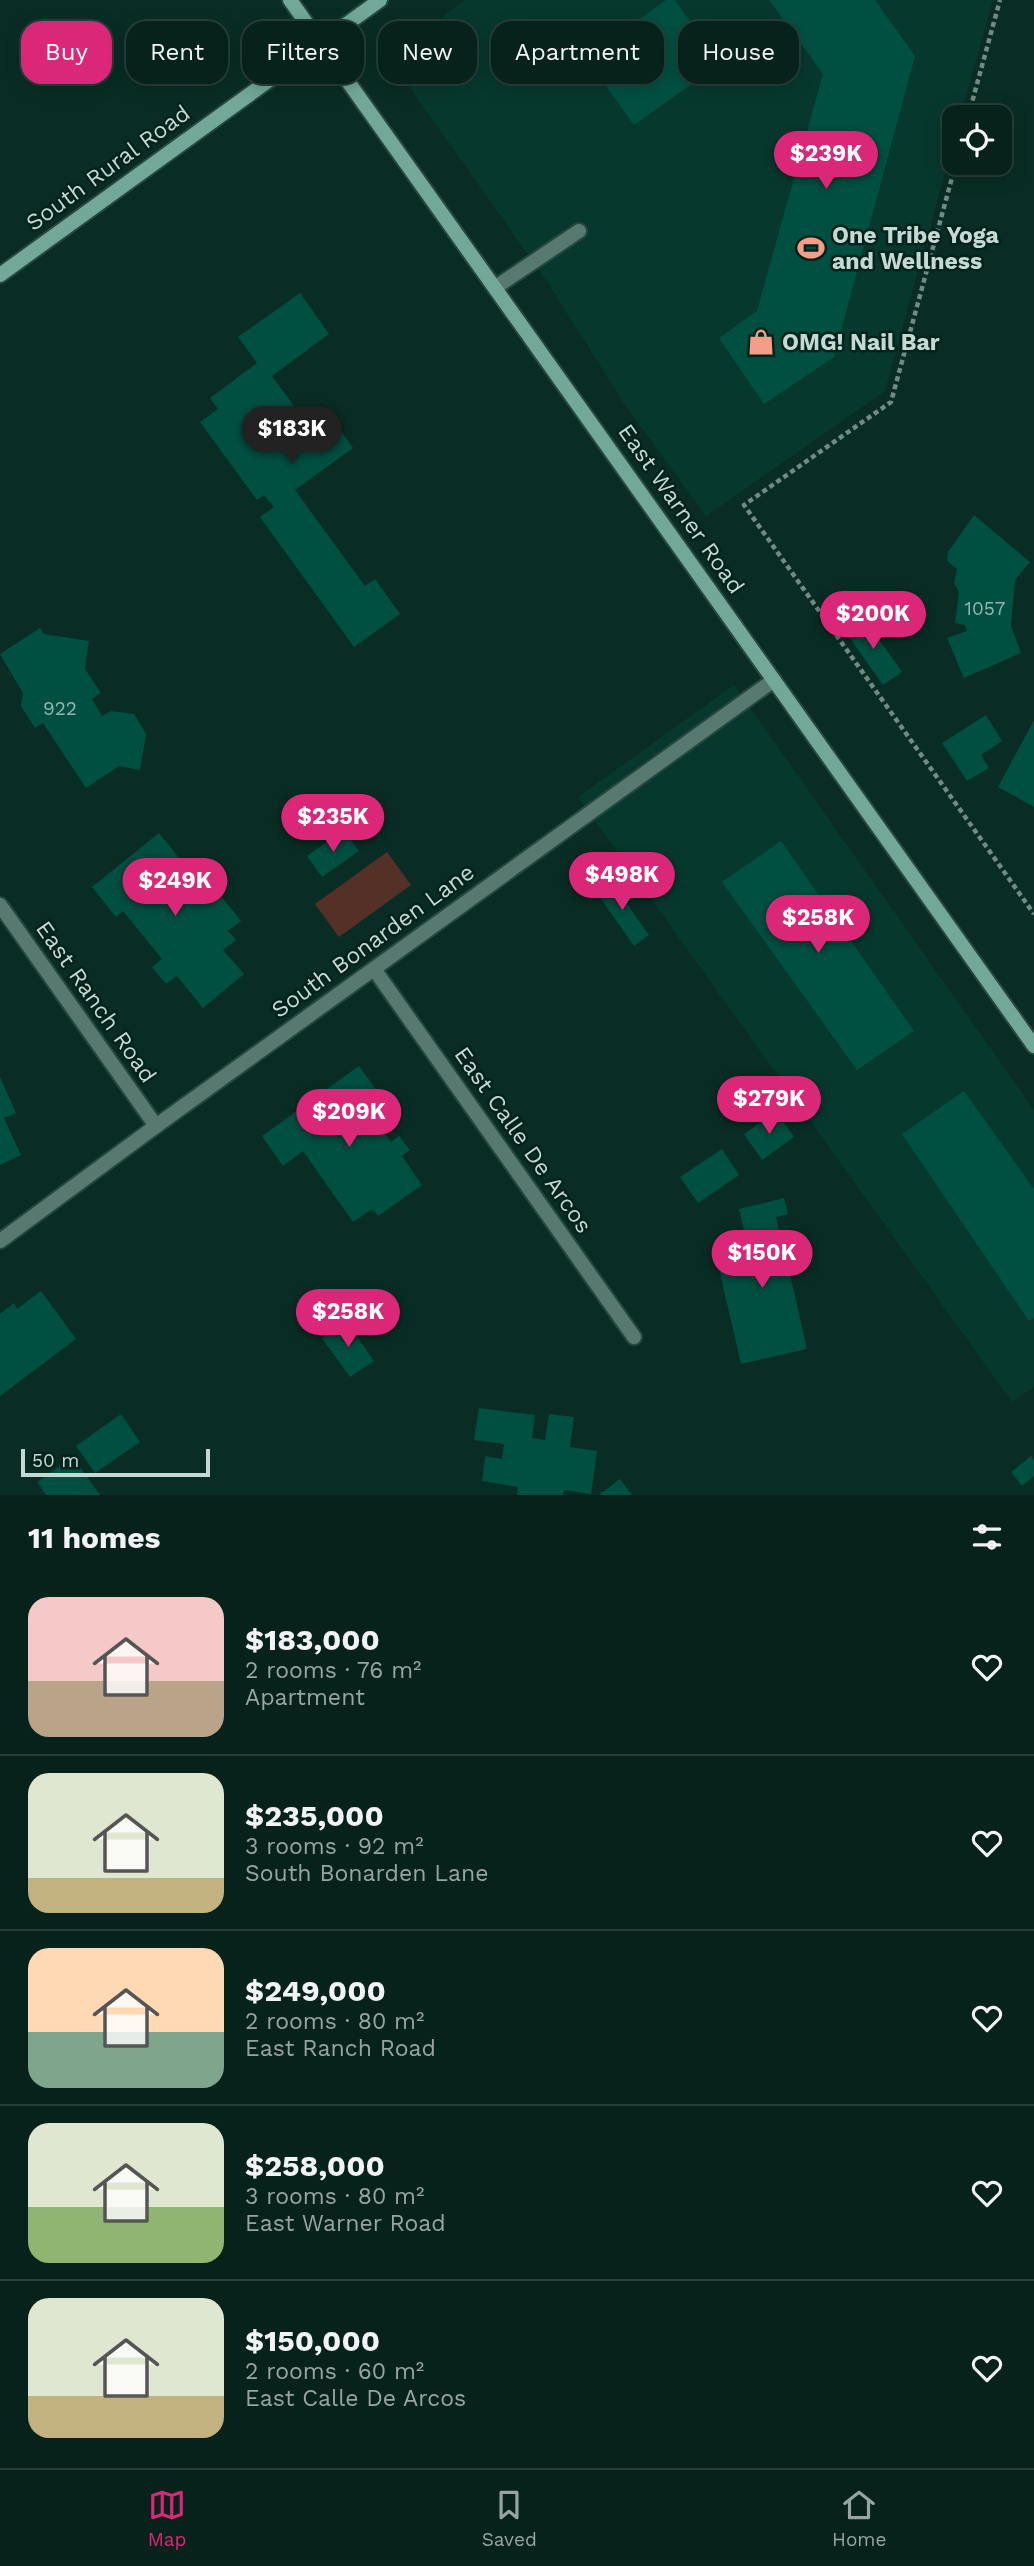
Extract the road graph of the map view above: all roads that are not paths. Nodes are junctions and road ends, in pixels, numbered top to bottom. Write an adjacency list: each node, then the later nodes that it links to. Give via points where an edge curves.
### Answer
1 (290, 0): 3 (main road, East Warner Road)
2 (380, 0): 4 (main road, South Rural Road)
3 (305, 21)
4 (351, 21)
5 (263, 84): 8 (main road, South Rural Road)
6 (350, 84): 9 (main road, East Warner Road)
7 (579, 231): 9 (street)
8 (0, 275)
9 (496, 287): 10 (main road, East Warner Road)
10 (774, 680): 12 (street, South Bonarden Lane); 13 (main road, East Warner Road)
11 (0, 905): 14 (street, East Ranch Road)
12 (374, 969): 14 (street, South Bonarden Lane); 16 (street, East Calle De Arcos)
13 (1034, 1046)
14 (156, 1126): 15 (street, South Bonarden Lane)
15 (0, 1241)
16 (634, 1337)

